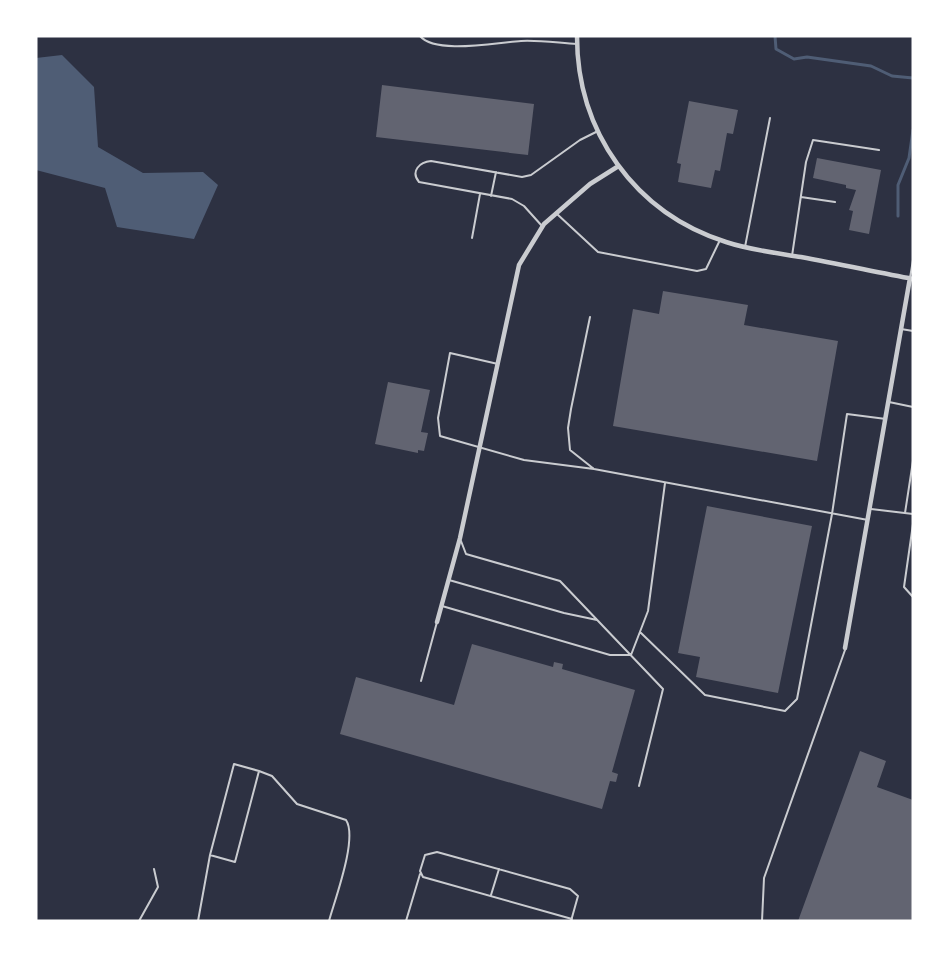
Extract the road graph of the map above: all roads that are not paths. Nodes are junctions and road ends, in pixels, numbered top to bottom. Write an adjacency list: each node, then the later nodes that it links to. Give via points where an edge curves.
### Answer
1 (420, 36): 4 (lane, via 432,43 479,46)
2 (536, 36): 4 (lane)
3 (577, 36): 5 (street)
4 (535, 42): 5 (lane)
5 (577, 44): 7 (street, via 581,77)
6 (770, 118): 19 (lane)
7 (598, 131): 9 (street); 10 (lane, via 531,175)
8 (879, 150): 13 (lane, via 813,140)
9 (617, 167): 15 (street); 18 (street, via 660,209)
10 (496, 172): 11 (lane, via 431,161 418,166 419,182); 12 (lane)
11 (480, 194): 12 (lane); 17 (lane)
12 (491, 196): 16 (lane, via 518,202)
13 (801, 197): 14 (lane); 20 (lane)
14 (835, 202)
15 (556, 212): 16 (street); 18 (lane, via 598,252 608,256 697,271 706,269)
16 (542, 226): 26 (street, via 514,277)
17 (472, 238)
18 (720, 240): 19 (street)
19 (745, 247): 20 (street)
20 (792, 256): 22 (street)
21 (913, 260): 22 (lane)
22 (912, 279): 24 (street)
23 (590, 316): 32 (lane, via 568,428 570,450)
24 (901, 329): 25 (lane); 27 (street)
25 (913, 331)
26 (498, 364): 30 (street); 30 (lane, via 450,353 438,418 440,436)
27 (888, 402): 28 (lane); 29 (street)
28 (913, 406)
29 (886, 419): 34 (street); 36 (lane, via 847,414)
30 (479, 449): 32 (lane, via 524,460); 40 (street)
31 (913, 461): 35 (lane)
32 (594, 469): 33 (lane)
33 (665, 483): 36 (lane); 46 (lane, via 648,611)
34 (870, 508): 35 (lane); 38 (street)
35 (904, 513): 37 (lane)
36 (832, 514): 38 (lane); 46 (lane, via 797,699 785,711 705,695)
37 (913, 514)
38 (868, 519): 47 (street)
39 (913, 524): 42 (lane, via 904,587)
40 (460, 538): 41 (street); 44 (lane, via 466,554 560,581)
41 (449, 580): 43 (street); 44 (lane)
42 (913, 597)
43 (442, 606): 45 (street); 48 (lane, via 610,655)
44 (597, 620): 48 (lane)
45 (437, 622): 49 (lane)
46 (640, 632): 48 (lane)
47 (845, 648): 62 (lane, via 764,878)
48 (631, 655): 51 (lane, via 663,689)
49 (421, 681)
50 (259, 771): 52 (lane, via 234,764); 52 (lane, via 235,862); 60 (lane, via 272,777 297,804 346,820 349,825 345,861)
51 (639, 786)
52 (210, 855): 59 (lane)
53 (154, 868): 58 (lane, via 158,887)
54 (499, 869): 55 (lane, via 431,851 425,855); 56 (lane); 57 (lane, via 570,889 578,896)
55 (420, 874): 56 (lane); 61 (lane)
56 (491, 896): 57 (lane)
57 (571, 920)
58 (139, 921)
59 (198, 921)
60 (329, 921)
61 (406, 921)
62 (762, 921)

